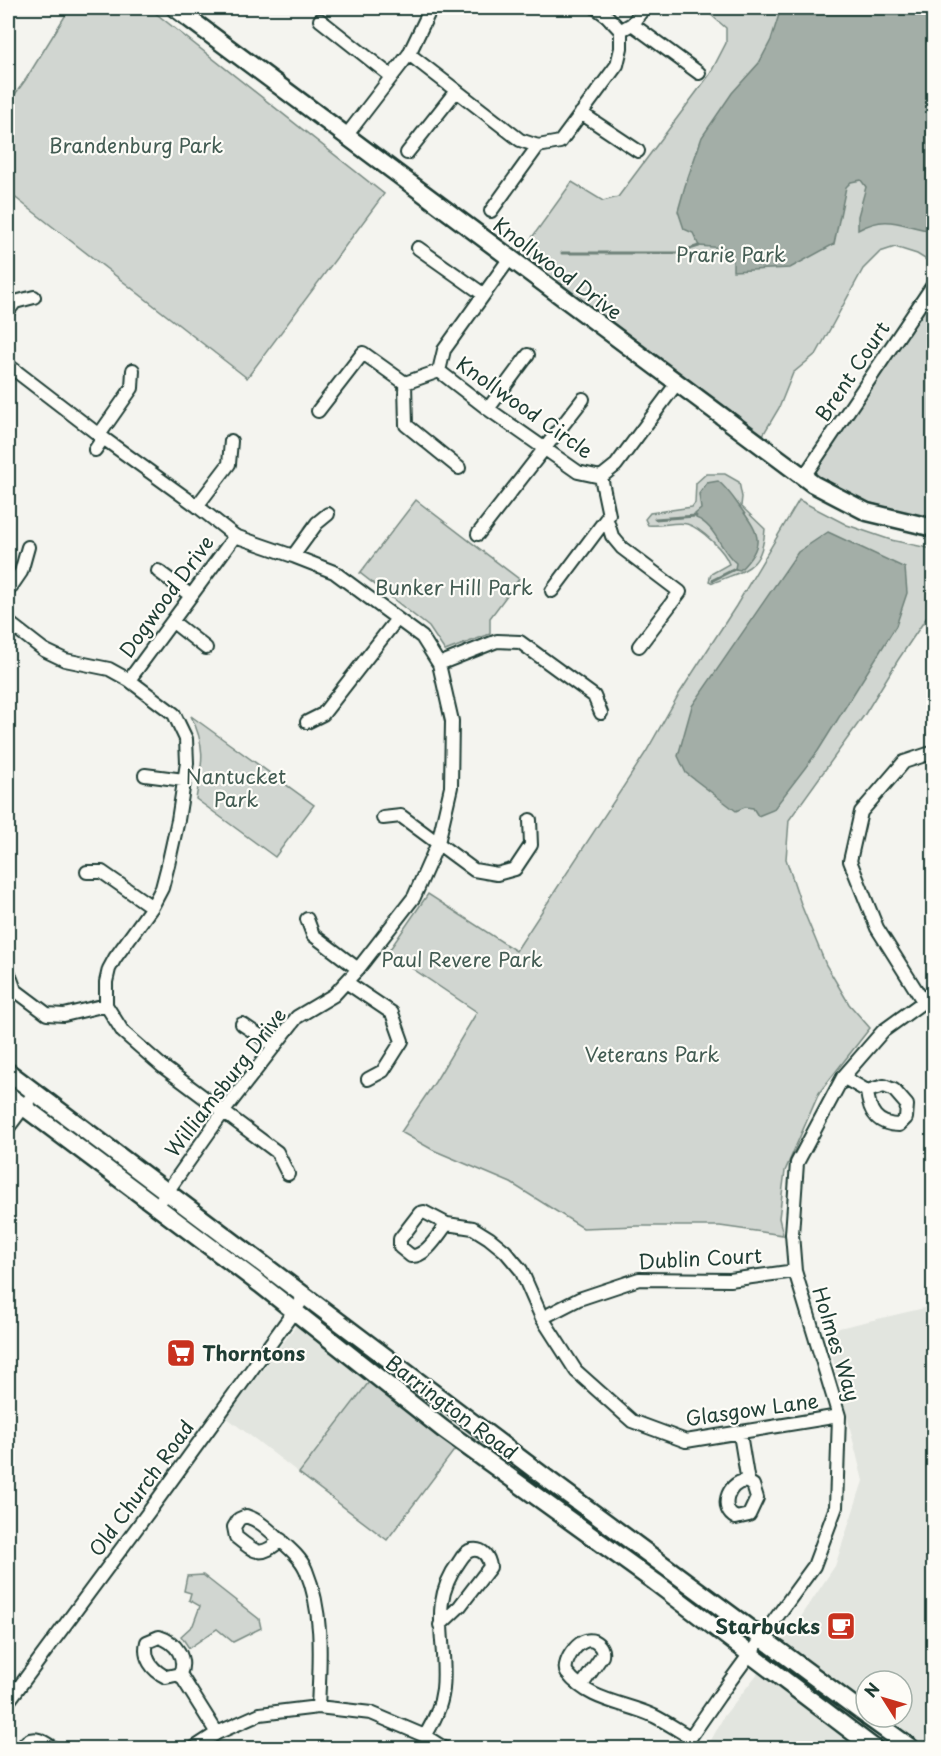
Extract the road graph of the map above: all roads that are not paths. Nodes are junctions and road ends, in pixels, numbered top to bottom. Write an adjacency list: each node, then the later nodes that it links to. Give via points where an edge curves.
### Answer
1 (177, 8): 13 (main road, Knollwood Drive)
2 (431, 8): 8 (street)
3 (596, 8): 7 (street)
4 (644, 8): 6 (street)
5 (320, 20): 10 (street)
6 (632, 24): 7 (street); 9 (street)
7 (621, 31): 12 (street, via 616,65)
8 (409, 54): 10 (street); 11 (street)
9 (699, 73)
10 (391, 76): 13 (street)
11 (456, 91): 14 (street, via 520,140); 16 (street)
12 (581, 113): 14 (street, via 560,142); 15 (street)
13 (346, 136): 19 (main road, Knollwood Drive)
14 (538, 146): 17 (street)
15 (638, 151)
16 (407, 153)
17 (491, 211)
18 (418, 248): 21 (street)
19 (510, 258): 21 (street, Knollwood Circle); 29 (main road, Knollwood Drive)
20 (933, 285): 39 (street, Brent Court)
21 (483, 294): 27 (street, Knollwood Circle, via 444,350)
22 (34, 297): 23 (street, via 15,302)
23 (8, 311)
24 (528, 355): 31 (street)
25 (8, 366): 33 (street, Williamsburg Drive)
26 (133, 370): 33 (street, via 132,388)
27 (440, 371): 28 (street); 31 (street, Knollwood Circle)
28 (405, 383): 32 (street, via 363,353); 37 (street, via 406,425)
29 (677, 383): 38 (street, Knollwood Circle, via 616,465); 39 (main road, Knollwood Drive)
30 (583, 399): 35 (street)
31 (488, 409): 35 (street, Knollwood Circle)
32 (318, 411)
33 (101, 437): 36 (street); 40 (street, Williamsburg Drive)
34 (231, 441): 40 (street, via 229,464)
35 (545, 449): 38 (street, Knollwood Circle, via 578,472); 44 (street)
36 (95, 450)
37 (459, 468)
38 (601, 477): 42 (street, via 609,515)
39 (804, 478): 43 (main road, Knollwood Drive, via 867,512)
40 (197, 506): 45 (street, Williamsburg Drive)
41 (328, 514): 47 (street, via 317,523)
42 (606, 520): 50 (street); 55 (street, via 622,548 680,592)
43 (933, 528)
44 (478, 534)
45 (234, 536): 47 (street, Williamsburg Drive); 51 (street, Dogwood Drive)
46 (28, 547): 49 (street, via 21,572)
47 (298, 562): 52 (street, Williamsburg Drive, via 334,572)
48 (158, 571): 51 (street)
49 (8, 591)
50 (552, 591)
51 (190, 595): 54 (street, Dogwood Drive)
52 (397, 619): 57 (street, Williamsburg Drive, via 422,637); 60 (street, via 324,714)
53 (8, 621): 58 (street, via 44,650 65,660 109,669)
54 (173, 622): 56 (street); 58 (street, Dogwood Drive)
55 (639, 646)
56 (206, 648)
57 (439, 664): 59 (street, via 497,641 520,642 594,696); 66 (street, Williamsburg Drive, via 452,722 452,787)
58 (129, 680): 63 (street, via 174,714 186,739)
59 (601, 713)
60 (307, 722)
61 (933, 752): 73 (street, via 904,762 861,812 850,861 877,928)
62 (145, 775): 63 (street)
63 (184, 780): 68 (street, via 168,866)
64 (383, 818): 66 (street, via 401,816)
65 (530, 820): 66 (street, via 531,845 515,869 497,874 474,870)
66 (438, 843): 70 (street, Williamsburg Drive, via 414,897)
67 (87, 872): 68 (street, via 102,872)
68 (152, 907): 74 (street, via 109,969)
69 (307, 919): 70 (street, via 314,935)
70 (358, 969): 72 (street, Williamsburg Drive)
71 (8, 971): 74 (street, via 15,990 47,1014 64,1015)
72 (346, 982): 76 (street, Williamsburg Drive, via 334,995 297,1017); 79 (street, via 392,1013 402,1041 383,1071)
73 (928, 997): 78 (street, Holmes Way, via 883,1031)
74 (106, 1005): 84 (street, via 123,1032)
75 (242, 1024): 76 (street)
76 (275, 1046): 84 (street, Williamsburg Drive)
77 (8, 1072): 81 (main road, Barrington Road)
78 (843, 1077): 80 (street); 90 (street, Holmes Way, via 797,1163 792,1234)
79 (368, 1079)
80 (867, 1091)
81 (35, 1092): 83 (street); 87 (main road, Barrington Road)
82 (8, 1095): 83 (main road, Barrington Road)
83 (23, 1107): 85 (street); 88 (main road, Barrington Road)
84 (224, 1111): 86 (street, via 277,1152); 87 (street, Williamsburg Drive)
85 (8, 1128)
86 (288, 1174)
87 (166, 1192): 88 (street, Williamsburg Drive); 91 (main road, Barrington Road)
88 (157, 1206): 92 (main road, Barrington Road)
89 (447, 1224): 93 (street, Glasgow Lane, via 473,1228 505,1251 521,1270)
90 (795, 1271): 93 (street, Dublin Court, via 730,1280 639,1279 579,1299); 94 (street, Holmes Way)
91 (305, 1296): 92 (street, Old Church Road); 99 (main road, Barrington Road)
92 (294, 1311): 100 (main road, Barrington Road, via 461,1443 655,1582); 103 (street, Old Church Road)
93 (542, 1318): 95 (street, Glasgow Lane, via 576,1371 632,1421 686,1441)
94 (838, 1416): 95 (street, Glasgow Lane); 99 (street, Holmes Way, via 836,1507 814,1566)
95 (740, 1434): 96 (street)
96 (748, 1482)
97 (280, 1540): 105 (street, via 306,1569 316,1605 321,1640)
98 (440, 1625): 98 (street, via 490,1567 482,1552 469,1551 451,1573 444,1588); 108 (street, via 444,1686 435,1719)
99 (761, 1638): 100 (street, Holmes Way); 104 (main road, Barrington Road)
100 (749, 1655): 109 (street, Holmes Way); 115 (main road, Barrington Road)
101 (180, 1674): 107 (street)
102 (582, 1685): 109 (street, via 603,1699 656,1716)
103 (8, 1702)
104 (854, 1706)
105 (318, 1707): 107 (street, via 260,1714); 108 (street, via 371,1713)
106 (884, 1729): 116 (main road, Barrington Road)
107 (217, 1733): 112 (street)
108 (425, 1736): 113 (street)
109 (690, 1737): 114 (street, Holmes Way)
110 (22, 1749): 111 (street, via 34,1738)
111 (53, 1749)
112 (194, 1749)
113 (444, 1749)
114 (684, 1749)
115 (874, 1749)
116 (911, 1749)

